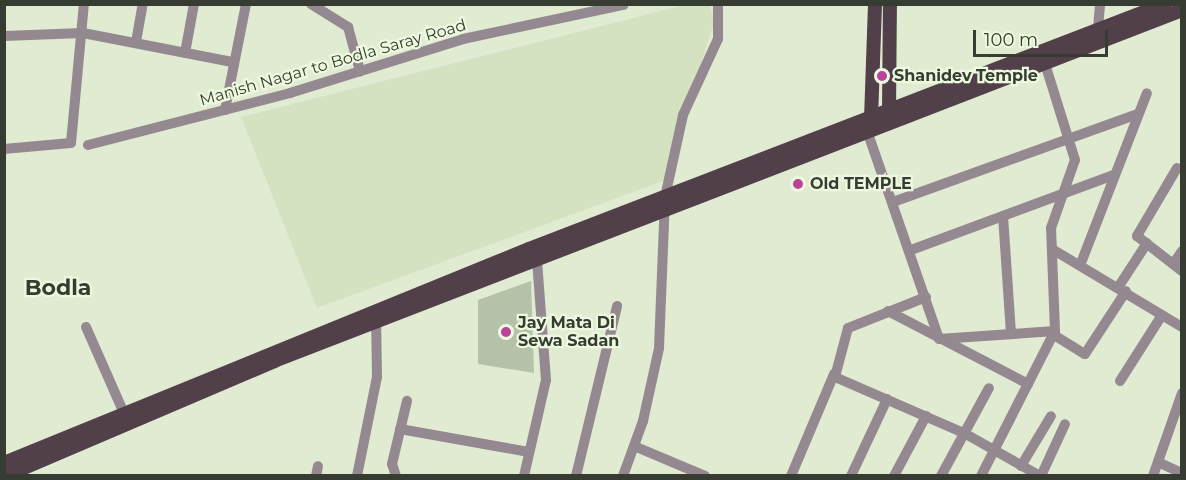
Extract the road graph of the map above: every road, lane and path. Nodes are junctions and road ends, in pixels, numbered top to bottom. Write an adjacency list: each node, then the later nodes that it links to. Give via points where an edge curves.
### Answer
1 (84, 4): 14 (street)
2 (143, 4): 16 (street)
3 (194, 4): 17 (street)
4 (246, 4): 19 (street)
5 (311, 4): 20 (street, via 348,27)
6 (718, 4): 32 (street, via 718,39 683,115)
7 (875, 4): 25 (main road)
8 (890, 4): 23 (main road)
9 (1100, 4): 13 (street)
10 (1165, 4): 13 (main road)
11 (623, 5): 20 (street, Manish Nagar to Bodla Saray Road, via 463,39)
12 (1182, 10): 18 (main road)
13 (1098, 28): 18 (main road)
14 (82, 33): 15 (street); 16 (street); 28 (street, via 71,143)
15 (4, 36)
16 (136, 42): 17 (street)
17 (185, 53): 19 (street)
18 (1043, 57): 23 (main road); 25 (main road); 26 (street)
19 (232, 62): 22 (street)
20 (360, 71): 22 (street, Manish Nagar to Bodla Saray Road)
21 (1147, 93): 24 (street)
22 (225, 110): 27 (street, Manish Nagar to Bodla Saray Road)
23 (889, 111): 25 (main road)
24 (1138, 114): 26 (street); 30 (street)
25 (867, 124): 32 (main road); 33 (street); 34 (main road)
26 (1069, 134): 31 (street, via 1074,167); 33 (street)
27 (88, 145)
28 (4, 149)
29 (1177, 168): 36 (street, via 1137,236)
30 (1114, 175): 31 (street); 41 (street)
31 (1063, 194): 35 (street); 37 (street, via 1051,228)
32 (664, 197): 34 (street); 48 (main road)
33 (893, 202): 38 (street)
34 (665, 211): 40 (main road); 68 (street, via 659,348)
35 (1003, 216): 38 (street); 52 (street)
36 (1147, 243): 42 (street); 43 (street)
37 (1052, 249): 41 (street); 51 (street)
38 (911, 250): 44 (street)
39 (1182, 250): 42 (street)
40 (537, 258): 48 (main road); 70 (street, via 546,372)
41 (1081, 263): 43 (street)
42 (1177, 267)
43 (1123, 288): 47 (street); 51 (street, via 1085,354)
44 (926, 297): 46 (street); 53 (street)
45 (617, 306): 79 (street)
46 (888, 311): 53 (street); 54 (street, via 846,330)
47 (1162, 315): 50 (street); 55 (street)
48 (376, 317): 61 (main road); 75 (main road); 76 (street, via 376,377)
49 (86, 327): 61 (street)
50 (1182, 327)
51 (1055, 333): 52 (street); 56 (street)
52 (1011, 334): 53 (street)
53 (939, 339): 56 (street)
54 (834, 374): 59 (street); 82 (street)
55 (1120, 381)
56 (1028, 384): 69 (street)
57 (989, 388): 67 (street)
58 (1182, 393): 64 (street)
59 (887, 399): 62 (street); 83 (street)
60 (407, 401): 66 (street)
61 (123, 411): 72 (main road)
62 (927, 416): 67 (street); 84 (street)
63 (1050, 416): 73 (street)
64 (1177, 423): 71 (street)
65 (1065, 424): 87 (street)
66 (400, 429): 70 (street); 77 (street, via 392,464)
67 (964, 433): 69 (street); 85 (street)
68 (634, 446): 80 (street); 81 (street)
69 (994, 449): 73 (street); 86 (street)
70 (530, 452): 78 (street)
71 (1158, 462): 74 (street); 88 (street)
72 (4, 463)
73 (1021, 466): 87 (street)
74 (1182, 473)
75 (5, 476)
76 (357, 476)
77 (396, 476)
78 (524, 476)
79 (576, 476)
80 (623, 476)
81 (705, 476)
82 (791, 476)
83 (850, 476)
84 (894, 476)
85 (941, 476)
86 (981, 476)
87 (1040, 476)
88 (1153, 476)

